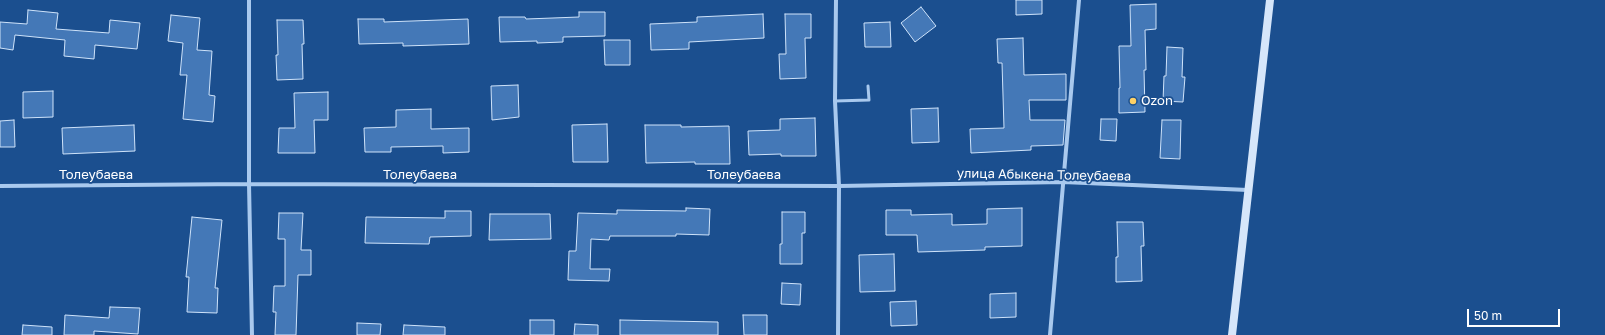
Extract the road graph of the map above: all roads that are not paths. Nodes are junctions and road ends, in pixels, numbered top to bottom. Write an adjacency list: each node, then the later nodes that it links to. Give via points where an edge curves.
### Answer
1 (249, 0): 8 (street)
2 (836, 0): 6 (street)
3 (1079, 0): 7 (street)
4 (1270, 0): 11 (main road)
5 (868, 86): 6 (lane, via 869,100)
6 (835, 101): 10 (street)
7 (1063, 182): 10 (street, улица Абыкена Толеубаева); 11 (street, улица Абыкена Толеубаева); 14 (street)
8 (249, 184): 9 (street, Толеубаева); 10 (street, Толеубаева); 12 (street)
9 (0, 186)
10 (839, 186): 13 (street)
11 (1248, 190): 15 (main road)
12 (252, 335)
13 (838, 335)
14 (1050, 335)
15 (1232, 335)

